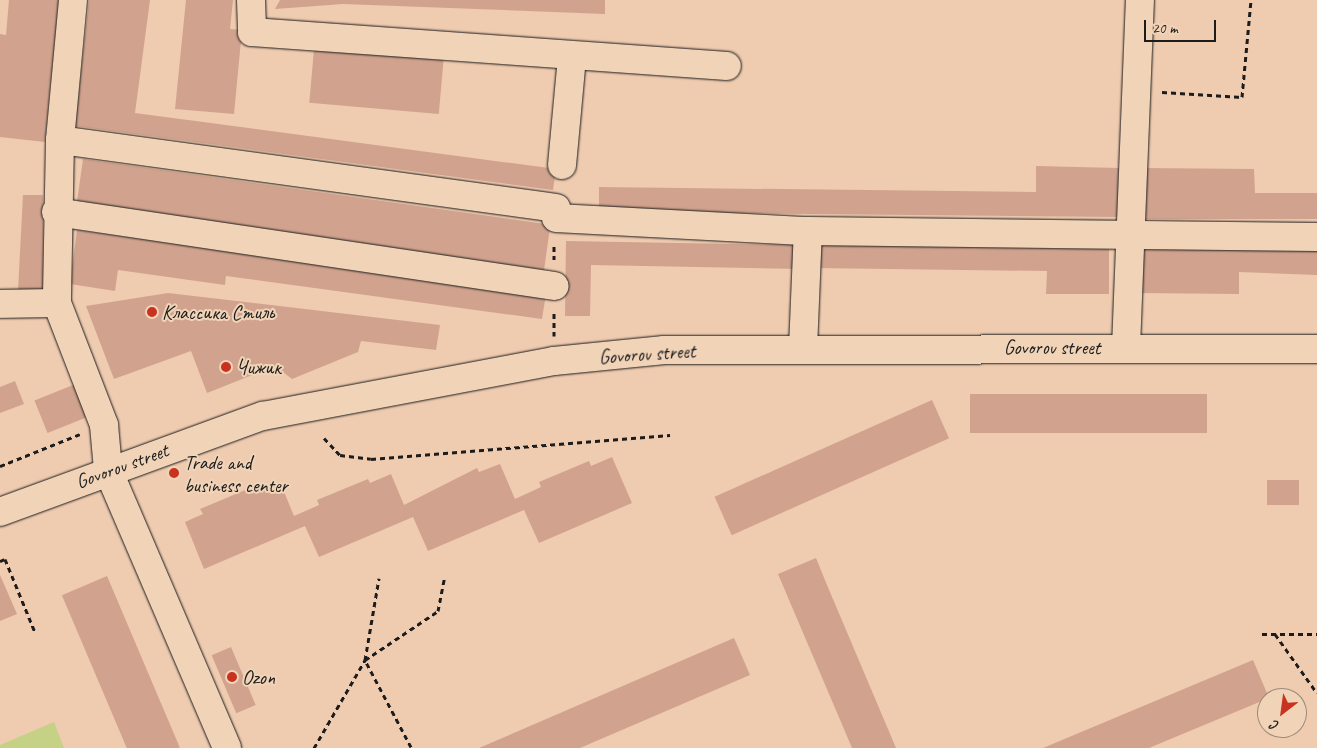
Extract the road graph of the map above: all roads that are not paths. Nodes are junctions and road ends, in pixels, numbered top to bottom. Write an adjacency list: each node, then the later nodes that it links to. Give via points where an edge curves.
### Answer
1 (73, 0): 6 (street)
2 (251, 0): 4 (street, via 252,32)
3 (1140, 0): 10 (street)
4 (572, 58): 5 (street); 7 (street)
5 (727, 66)
6 (60, 140): 8 (street); 9 (street, via 556,213)
7 (562, 166)
8 (56, 212): 12 (street); 13 (street)
9 (808, 231): 10 (street); 16 (street)
10 (1129, 233): 11 (street); 15 (street)
11 (1317, 237)
12 (554, 286)
13 (57, 303): 14 (street); 18 (street, via 104,425)
14 (0, 304)
15 (1126, 347): 16 (street, Govorov street); 17 (street, Govorov street)
16 (803, 348): 18 (street, Govorov street, via 664,350 554,361 264,416)
17 (1317, 349)
18 (108, 470): 19 (street, Govorov street); 20 (street)
19 (0, 512)
20 (227, 748)

